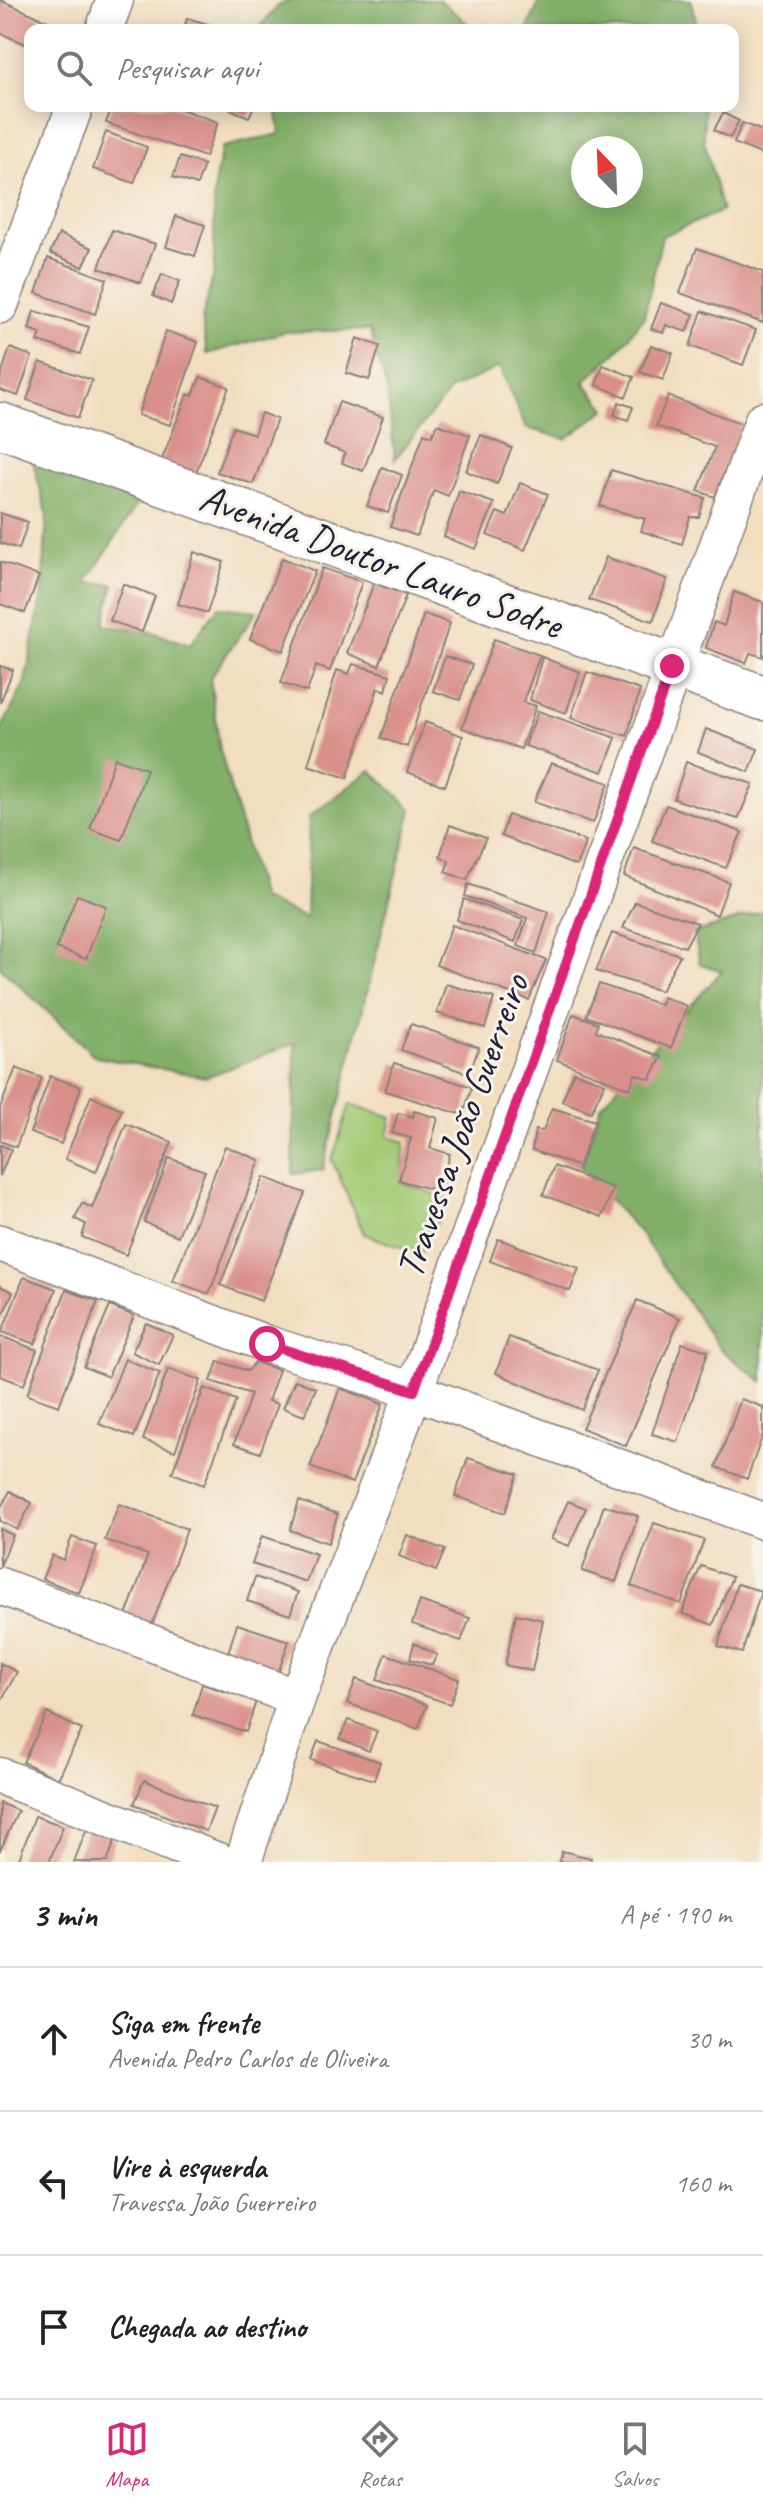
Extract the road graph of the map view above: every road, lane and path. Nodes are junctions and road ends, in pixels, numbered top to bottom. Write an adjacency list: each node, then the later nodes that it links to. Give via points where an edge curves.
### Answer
1 (115, 0): 2 (street)
2 (106, 24)
3 (73, 112): 4 (street)
4 (0, 305)
5 (763, 420): 7 (street, Travessa João Guerreiro)
6 (0, 425): 7 (street, Avenida Doutor Lauro Sodre)
7 (672, 666): 8 (street, Avenida Doutor Lauro Sodre); 10 (street, Travessa João Guerreiro)
8 (763, 698)
9 (0, 1243): 10 (street, via 267,1344)
10 (414, 1391): 11 (street); 13 (street, Travessa João Guerreiro)
11 (763, 1521)
12 (0, 1586): 13 (street)
13 (297, 1698): 16 (street, Travessa João Guerreiro)
14 (0, 1776): 15 (street)
15 (220, 1862)
16 (243, 1862)

